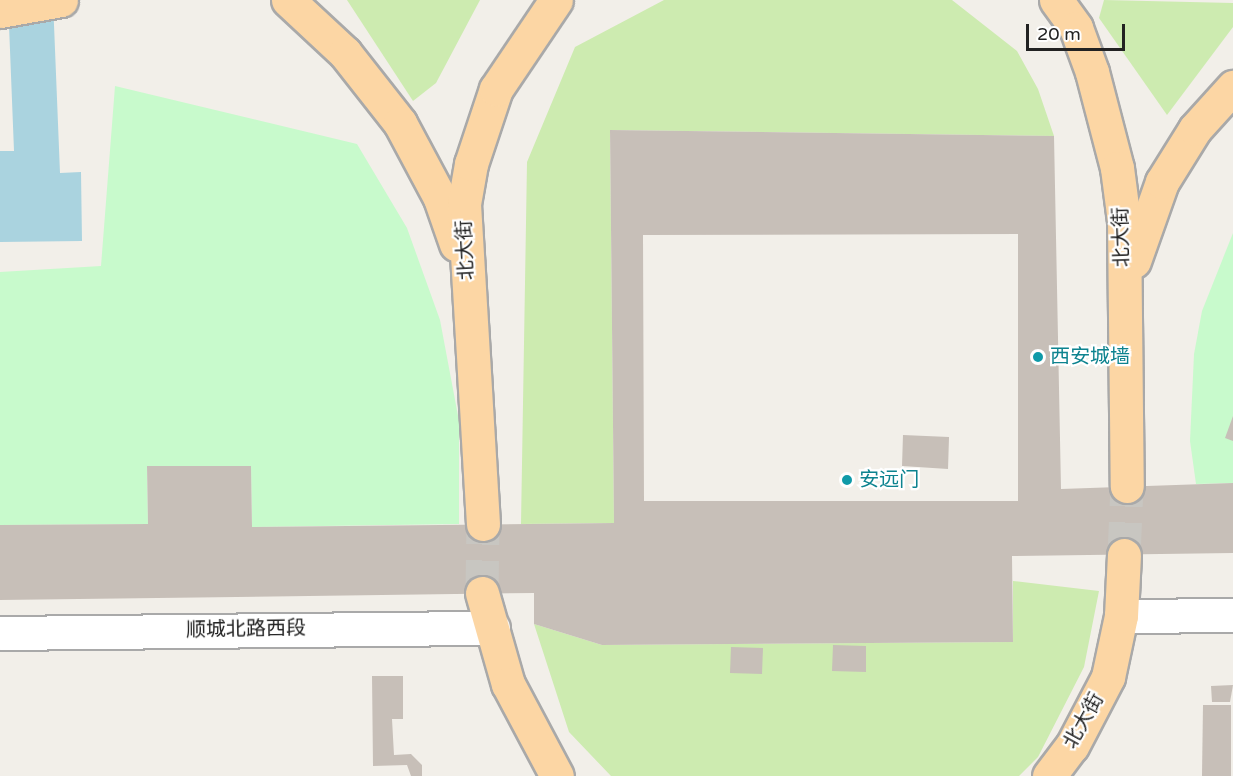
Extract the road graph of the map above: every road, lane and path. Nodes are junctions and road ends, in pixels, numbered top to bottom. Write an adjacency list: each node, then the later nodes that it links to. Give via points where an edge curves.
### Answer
1 (60, 0): 5 (main road)
2 (288, 0): 7 (main road, via 376,89 421,158 455,238)
3 (556, 0): 7 (main road, 北大街, via 496,90 471,164 463,243)
4 (1056, 0): 8 (main road, 北大街, via 1076,28 1092,72 1117,168 1124,221)
5 (0, 11)
6 (1233, 87): 8 (main road, via 1195,129 1162,182 1135,253)
7 (473, 322): 10 (main road, 北大街)
8 (1123, 328): 9 (main road, 北大街)
9 (1127, 486)
10 (483, 524)
11 (1124, 555): 14 (main road, 北大街)
12 (482, 593): 15 (main road)
13 (1233, 615): 14 (street)
14 (1121, 616): 18 (main road, 北大街, via 1108,677 1072,747)
15 (493, 628): 16 (street, 顺城北路西段); 17 (main road, via 508,684)
16 (0, 633)
17 (557, 776)
18 (1049, 776)

